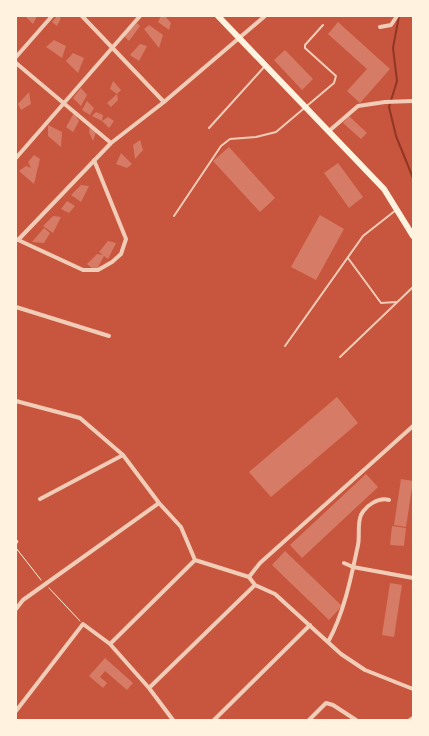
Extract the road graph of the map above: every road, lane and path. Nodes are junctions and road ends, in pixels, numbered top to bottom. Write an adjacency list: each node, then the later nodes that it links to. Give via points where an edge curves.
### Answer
1 (52, 16): 11 (street)
2 (82, 16): 10 (street)
3 (140, 16): 10 (street)
4 (218, 16): 9 (main road)
5 (265, 16): 9 (street)
6 (397, 16): 8 (street, via 391,25)
7 (323, 25): 17 (lane, via 305,48 336,76 336,80)
8 (380, 27)
9 (240, 38): 13 (main road); 15 (street)
10 (113, 47): 15 (street); 16 (street)
11 (16, 57)
12 (16, 63): 16 (street)
13 (265, 65): 17 (main road); 18 (lane)
14 (413, 101): 19 (street, via 358,106)
15 (164, 102): 20 (street)
16 (65, 103): 20 (street); 21 (street)
17 (305, 107): 19 (main road); 24 (lane, via 276,132 256,137 230,138 221,146)
18 (209, 128)
19 (329, 131): 23 (main road, via 384,189)
20 (111, 143): 22 (street)
21 (16, 158)
22 (94, 160): 26 (street); 26 (street, via 126,239 121,254 98,270 83,270)
23 (396, 209): 25 (main road); 27 (lane, via 363,236)
24 (174, 216)
25 (413, 236)
26 (17, 239)
27 (348, 258): 29 (lane, via 381,303); 32 (lane)
28 (413, 287): 29 (lane)
29 (397, 302): 33 (lane)
30 (16, 307): 31 (street)
31 (109, 336)
32 (285, 346)
33 (340, 357)
34 (16, 400): 36 (street, via 80,418)
35 (413, 426): 45 (street, via 260,563)
36 (123, 455): 37 (street); 39 (street)
37 (40, 499)
38 (389, 500): 44 (street, via 374,502 362,515)
39 (159, 503): 42 (street, via 181,527); 48 (street, via 23,600)
40 (16, 540): 41 (path)
41 (16, 545)
42 (195, 560): 45 (street); 51 (street)
43 (344, 563): 44 (street)
44 (353, 566): 46 (street); 50 (street, via 343,605)
45 (249, 577): 47 (street)
46 (413, 578)
47 (255, 585): 49 (street, via 275,594); 52 (street)
48 (16, 609)
49 (310, 625): 50 (street); 57 (street)
50 (328, 642): 53 (street, via 365,670)
51 (110, 644): 52 (street); 54 (street, via 83,624)
52 (150, 688): 56 (street)
53 (413, 690)
54 (16, 711)
55 (413, 718): 60 (street)
56 (173, 720)
57 (214, 720)
58 (309, 720): 59 (street, via 326,704 333,705)
59 (356, 720)
60 (410, 720)

